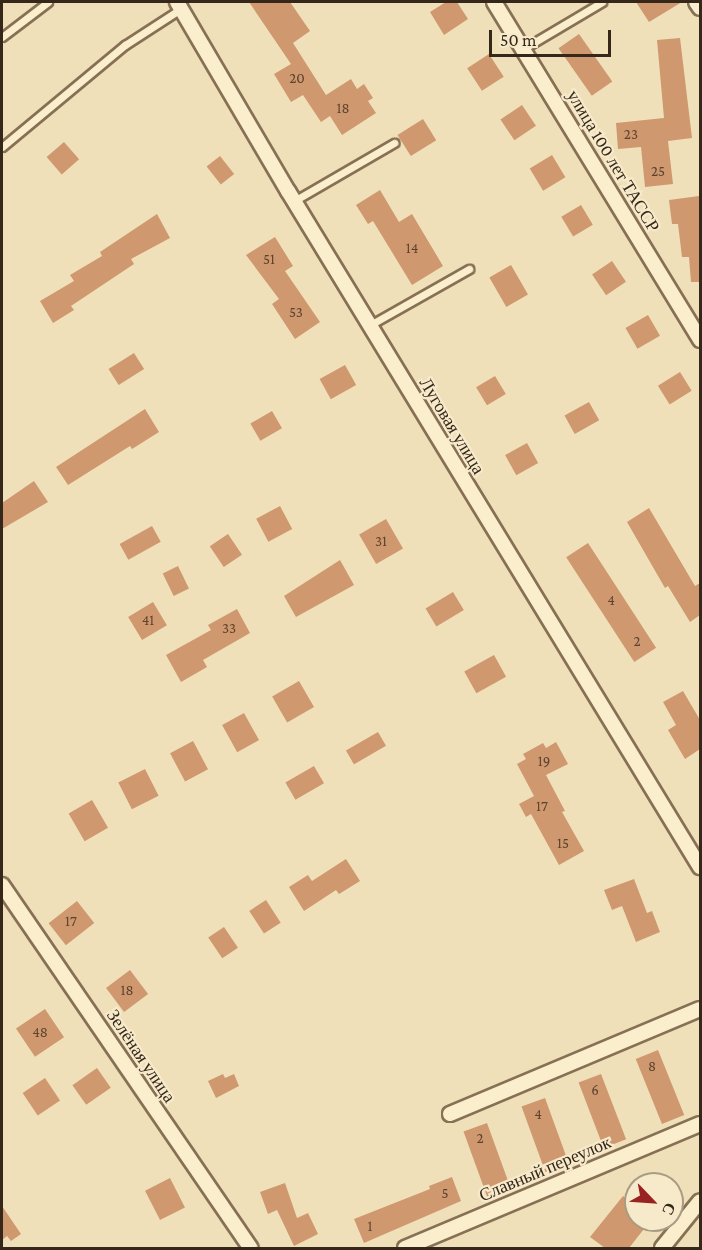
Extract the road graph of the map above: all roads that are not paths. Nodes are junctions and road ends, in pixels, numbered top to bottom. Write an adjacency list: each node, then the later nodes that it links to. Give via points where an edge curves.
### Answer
1 (48, 2): 5 (lane)
2 (494, 2): 6 (street, улица 100 лет ТАССР)
3 (602, 2): 6 (lane)
4 (179, 5): 8 (lane); 9 (street, Луговая улица)
5 (2, 37)
6 (523, 49): 12 (street, улица 100 лет ТАССР)
7 (394, 143): 9 (lane)
8 (2, 147)
9 (294, 201): 11 (street, Луговая улица)
10 (469, 269): 11 (lane)
11 (370, 325): 13 (street, Луговая улица)
12 (700, 340)
13 (700, 867)
14 (2, 885): 19 (street, Зелёная улица)
15 (700, 1009): 16 (street)
16 (450, 1114)
17 (700, 1124): 20 (street, Славный переулок)
18 (700, 1201): 21 (street)
19 (250, 1248)
20 (405, 1248)
21 (662, 1248)

